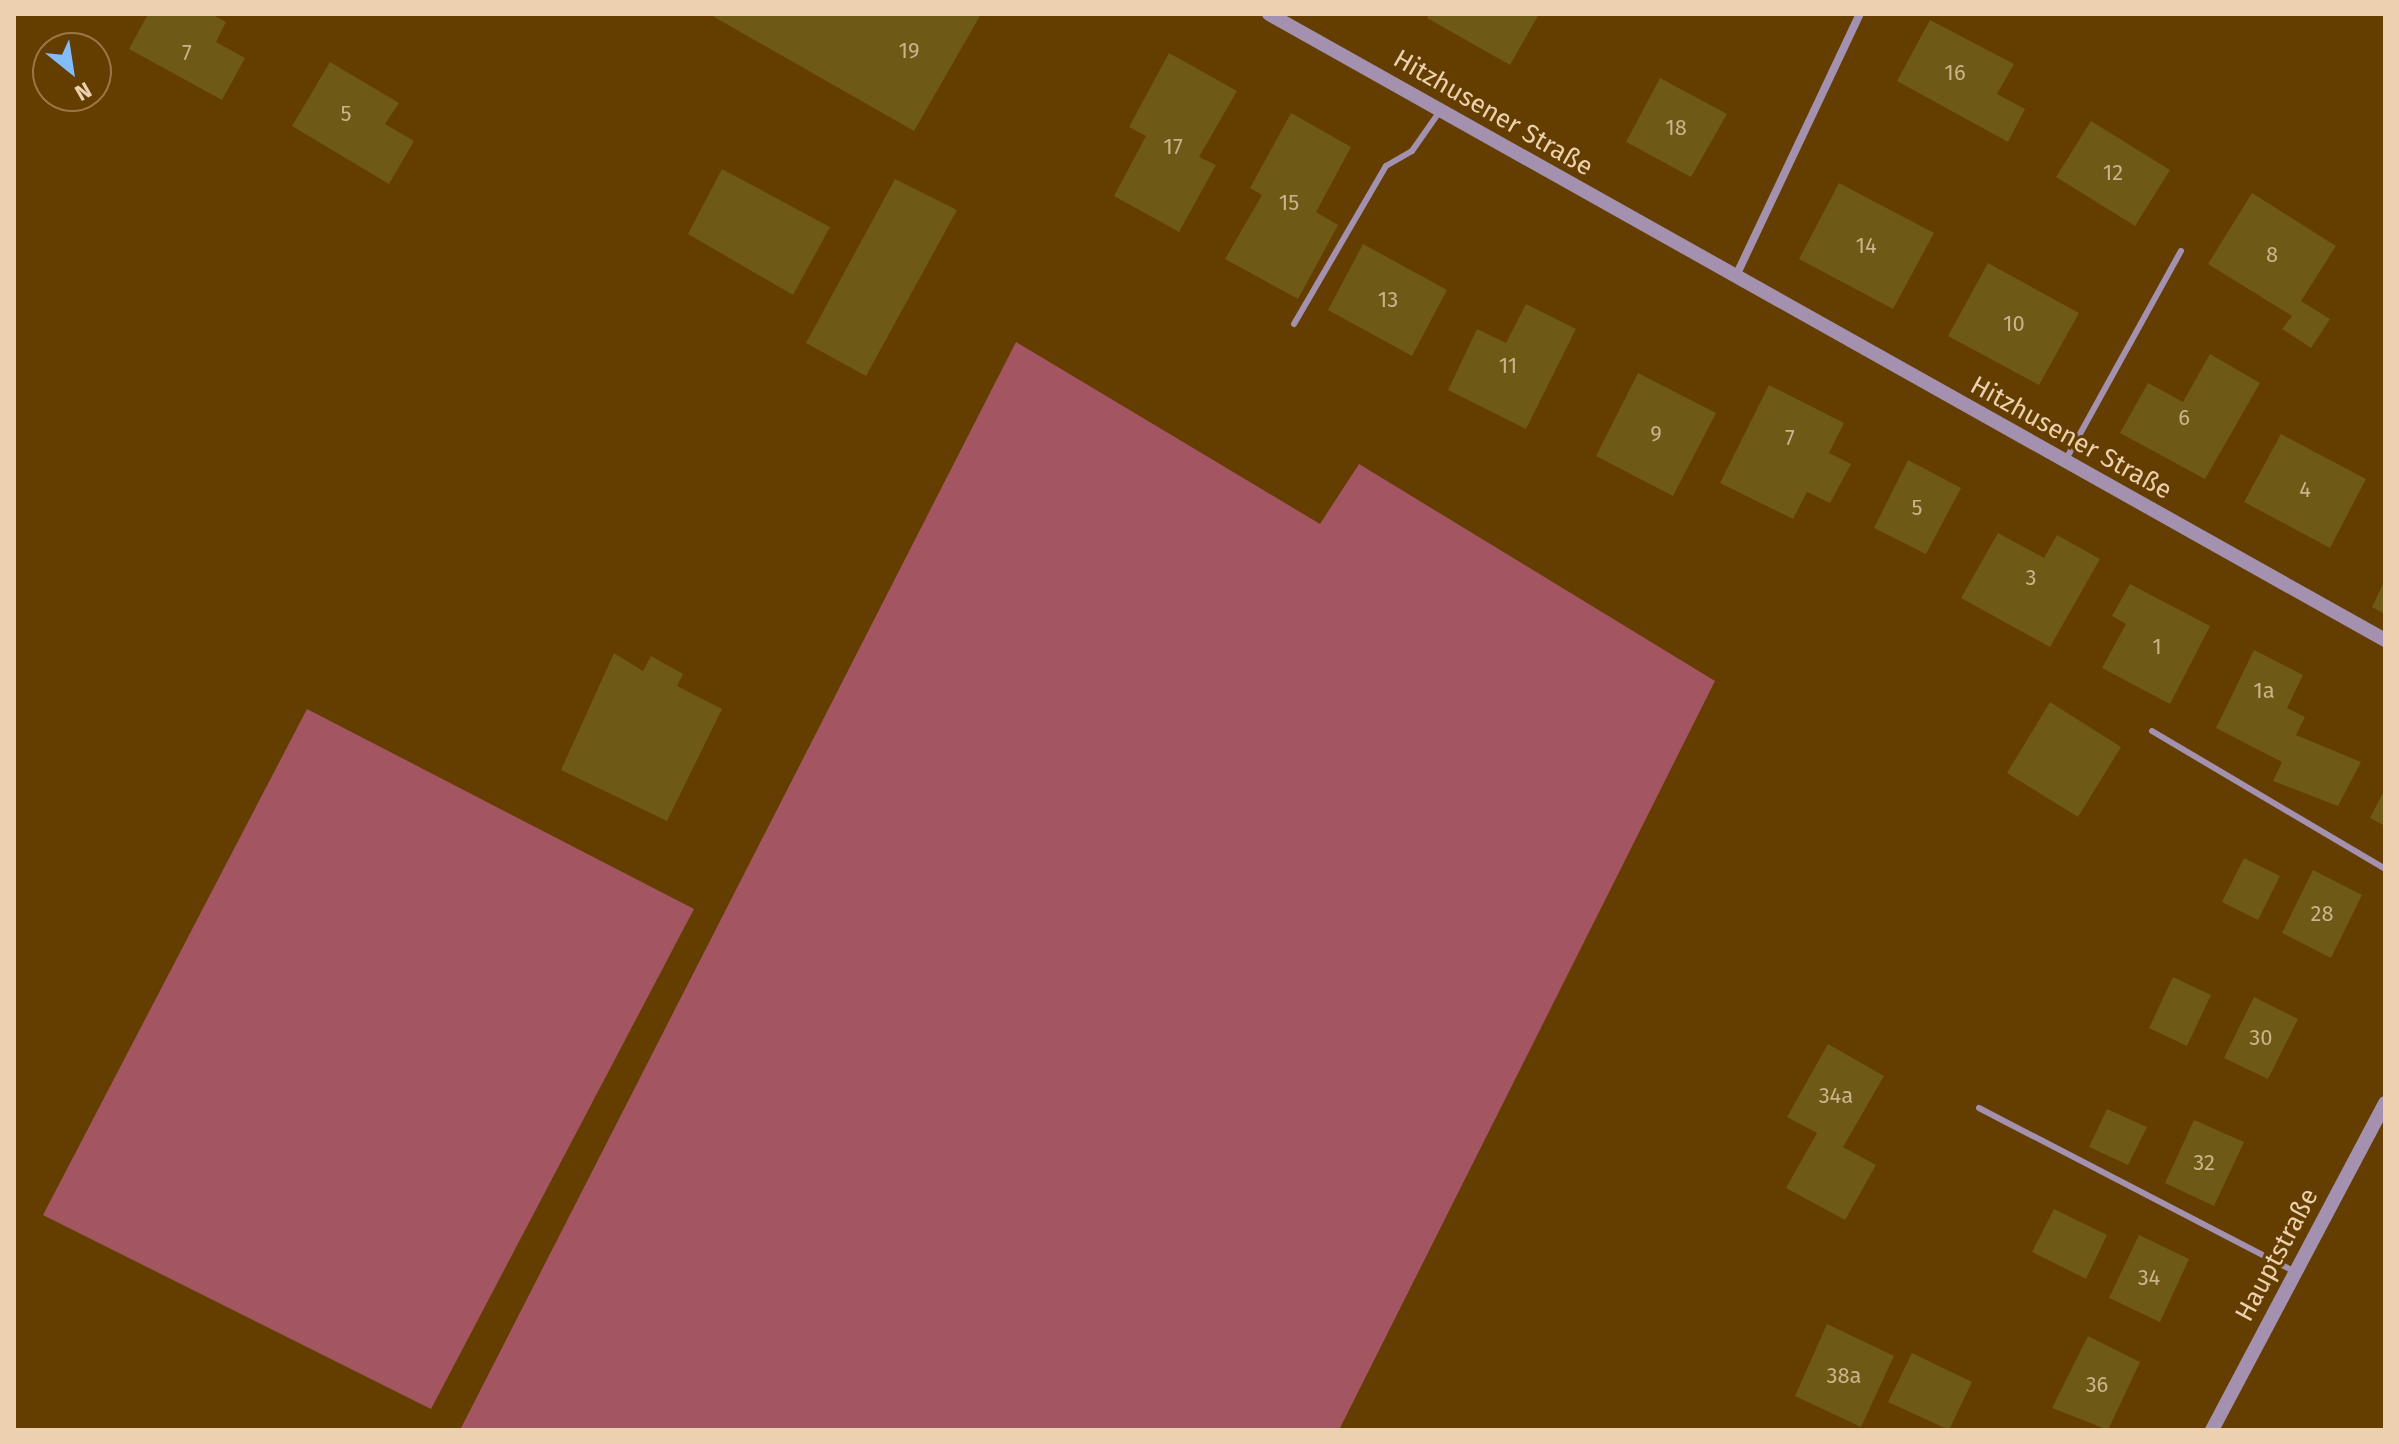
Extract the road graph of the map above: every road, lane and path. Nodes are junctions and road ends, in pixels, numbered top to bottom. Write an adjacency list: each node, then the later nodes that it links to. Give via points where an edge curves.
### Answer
1 (1269, 14): 3 (street, Hitzhusener Straße)
2 (1860, 14): 5 (street)
3 (1440, 111): 5 (street, Hitzhusener Straße); 6 (lane, via 1412,151 1386,166)
4 (2181, 251): 7 (lane)
5 (1734, 278): 7 (street, Hitzhusener Straße)
6 (1294, 324)
7 (2064, 462): 8 (street, Hitzhusener Straße)
8 (2385, 640)
9 (2152, 731): 10 (lane)
10 (2385, 869)
11 (2385, 1103): 13 (street, Hauptstraße)
12 (1979, 1108): 13 (lane)
13 (2295, 1272): 14 (street, Hauptstraße)
14 (2212, 1430)

